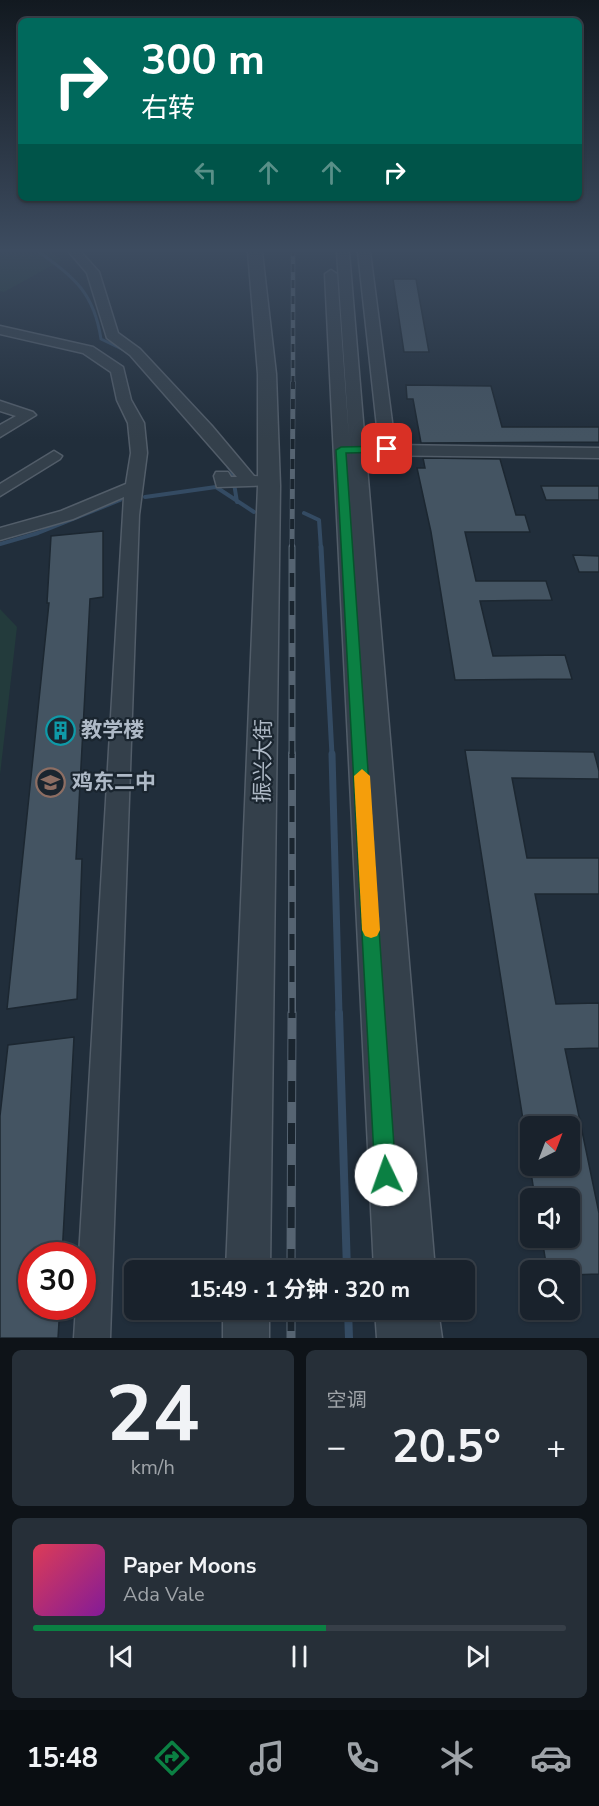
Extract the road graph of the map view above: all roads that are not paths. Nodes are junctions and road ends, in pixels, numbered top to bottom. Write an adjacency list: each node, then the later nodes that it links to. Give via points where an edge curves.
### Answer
1 (106, 314): 7 (street, via 112,336)
2 (261, 314): 16 (street, 振兴大街, via 267,374)
3 (333, 314): 12 (street)
4 (348, 314): 22 (street)
5 (371, 314): 11 (street)
6 (3, 333): 8 (street)
7 (118, 340): 8 (street); 16 (street, via 135,352)
8 (88, 350): 17 (street, via 118,370 124,400 136,423 139,453)
9 (0, 406): 10 (street, via 28,415)
10 (0, 432)
11 (387, 449): 12 (street); 13 (street)
12 (341, 450): 21 (street)
13 (599, 453)
14 (54, 456): 18 (street)
15 (222, 476): 16 (street, via 223,483)
16 (259, 481): 20 (street, 振兴大街, via 262,813)
17 (134, 487): 19 (street, via 67,515); 26 (street)
18 (0, 491)
19 (0, 534)
20 (248, 1260)
21 (390, 1260)
22 (417, 1260)
23 (246, 1320): 27 (street)
24 (394, 1320): 28 (street)
25 (421, 1320): 29 (street)
26 (92, 1338)
27 (246, 1338)
28 (395, 1338)
29 (424, 1338)

